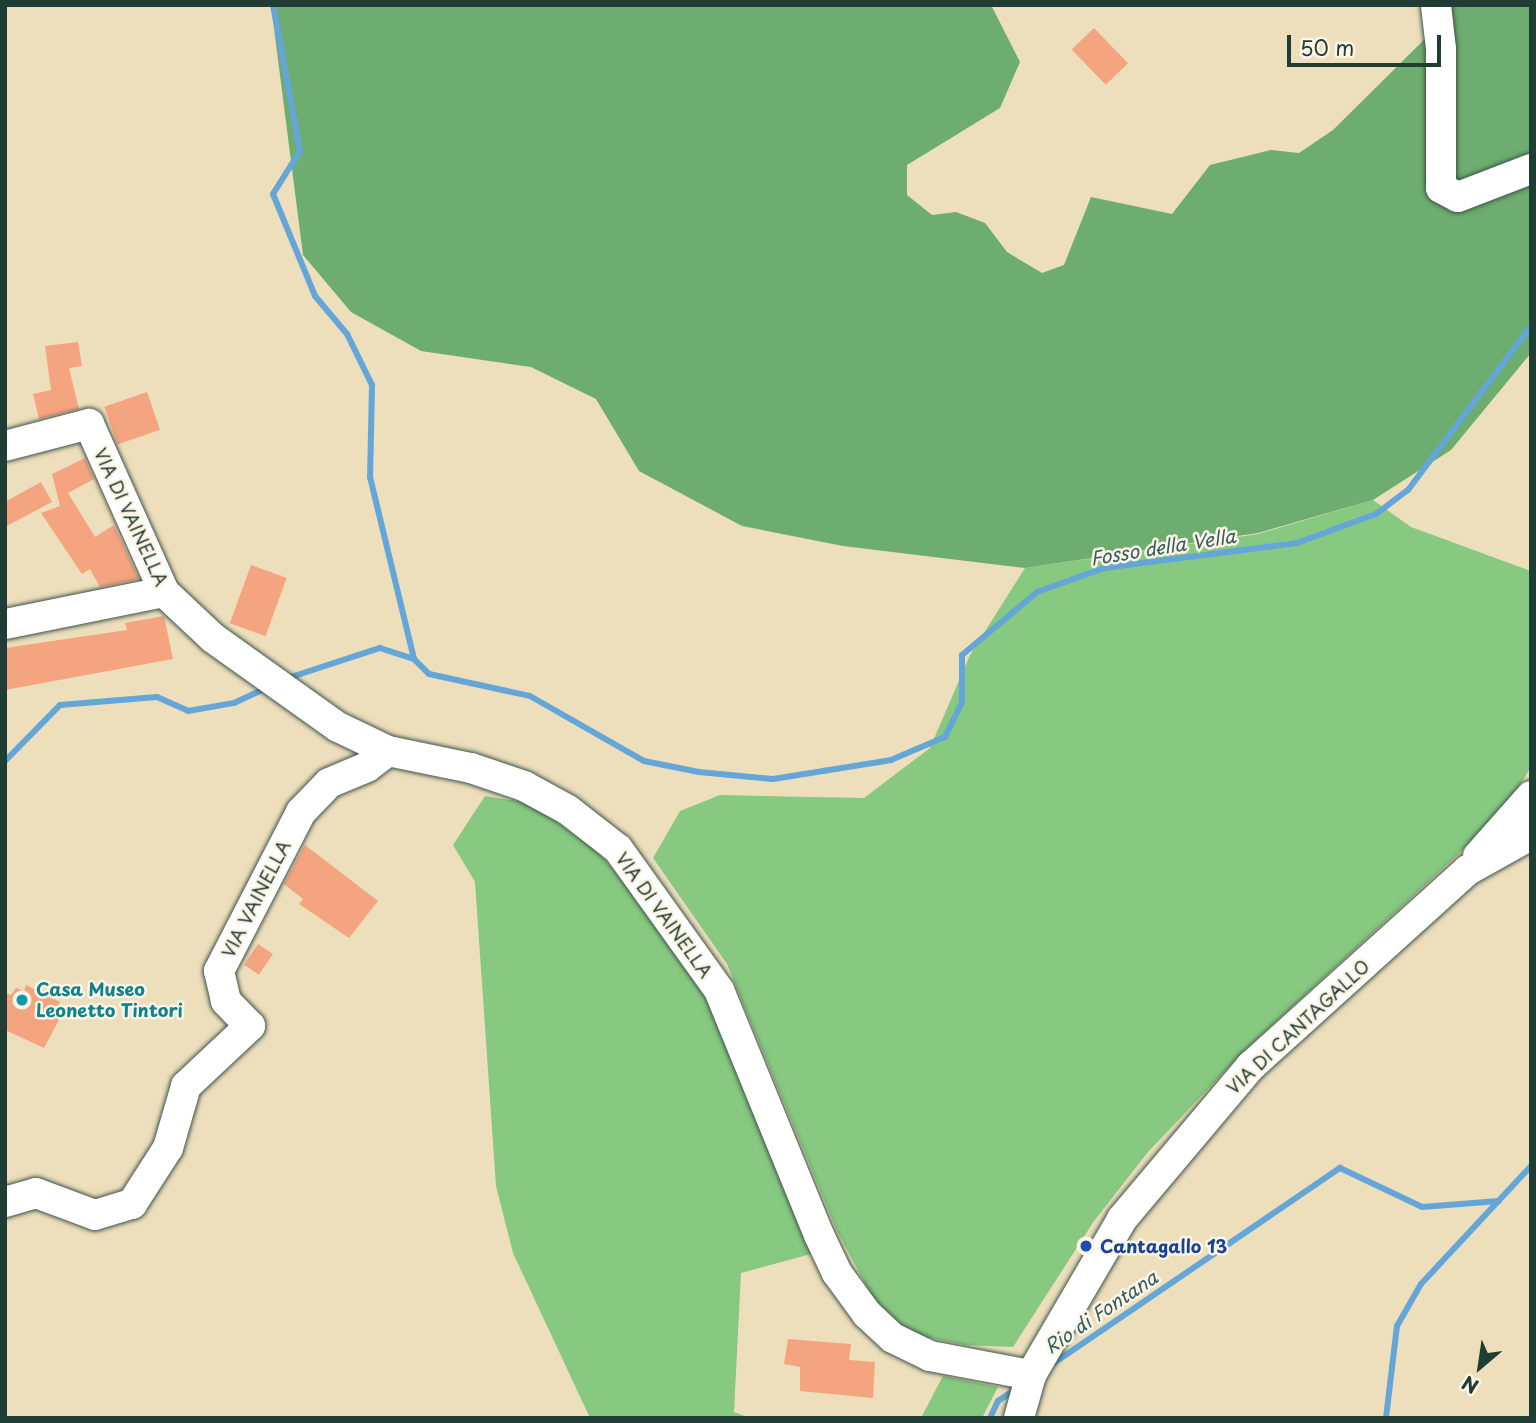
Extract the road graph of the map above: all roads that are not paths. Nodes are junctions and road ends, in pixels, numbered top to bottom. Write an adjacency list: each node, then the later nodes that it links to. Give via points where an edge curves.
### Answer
1 (1436, 5): 2 (street, via 1441,49 1441,188 1458,197)
2 (1531, 169)
3 (5, 446): 4 (street, VIA DI VAINELLA, via 89,424)
4 (164, 592): 5 (street); 6 (street, VIA DI VAINELLA, via 214,638 338,727)
5 (5, 624)
6 (388, 751): 10 (street, VIA VAINELLA, via 367,767 329,783 301,812 219,971 226,1001 250,1026 186,1086 168,1148 132,1204 95,1215 36,1193); 11 (street, VIA DI VAINELLA, via 471,768 524,786 568,810 618,849 719,990 819,1235 837,1273 867,1314 893,1338)
7 (1531, 796): 9 (street)
8 (1531, 835): 9 (street)
9 (1468, 870): 11 (street, VIA DI CANTAGALLO, via 1251,1066 1141,1191 1073,1301)
10 (5, 1202)
11 (1026, 1396)

